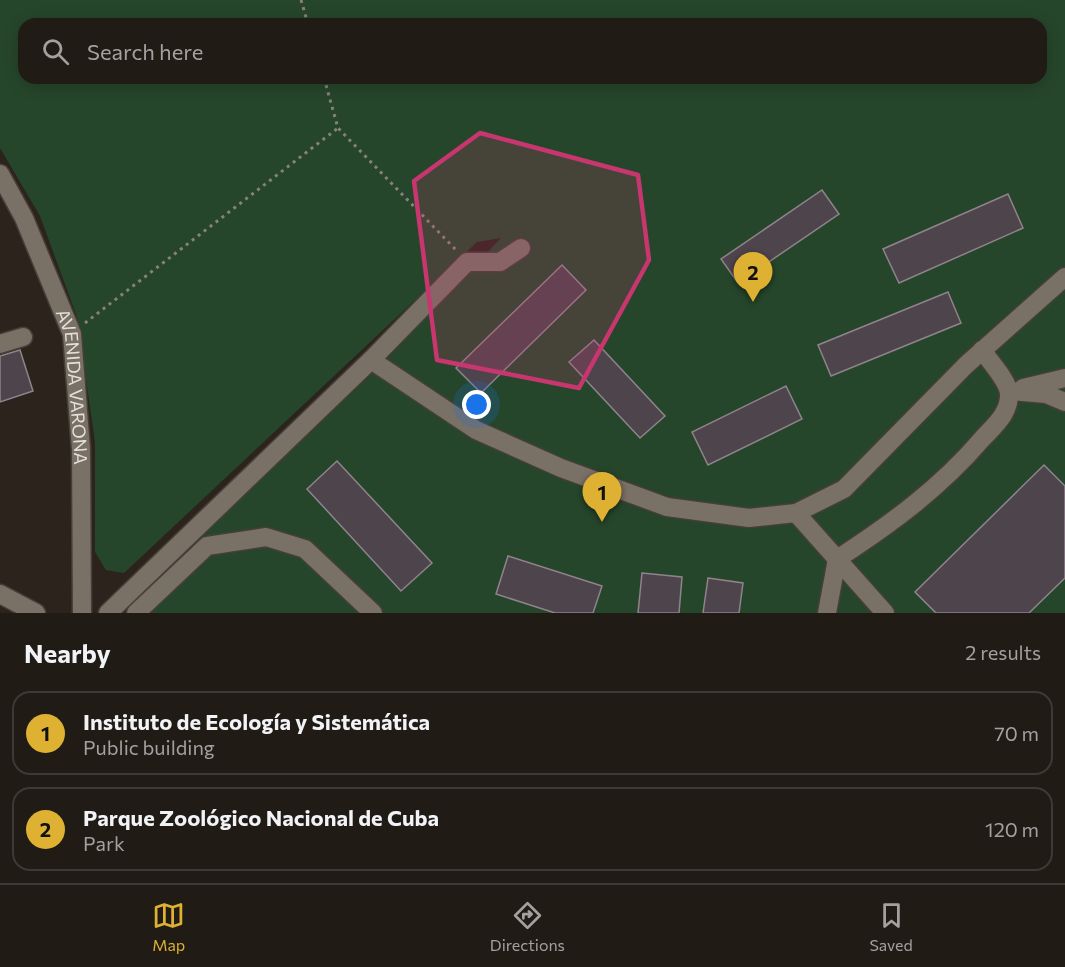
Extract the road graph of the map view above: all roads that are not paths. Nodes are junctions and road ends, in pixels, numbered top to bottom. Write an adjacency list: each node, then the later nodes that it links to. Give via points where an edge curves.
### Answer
1 (0, 174): 15 (street, AVENIDA VARONA, via 24,218 72,334 81,449)
2 (521, 249): 7 (street, via 500,262 467,262)
3 (1065, 277): 6 (street)
4 (23, 337): 5 (street)
5 (0, 344)
6 (982, 350): 9 (street); 11 (street, via 844,489)
7 (371, 360): 11 (street, via 476,430 561,468 667,507 749,518); 16 (street)
8 (1065, 378): 9 (street)
9 (1009, 391): 10 (street, via 1046,394); 12 (street, via 1008,410 956,469 891,524)
10 (1065, 402)
11 (796, 513): 12 (street)
12 (837, 559): 19 (street); 20 (street)
13 (0, 594): 14 (street)
14 (36, 613)
15 (82, 613)
16 (108, 613)
17 (136, 613): 18 (street, via 207,546 266,537 305,549)
18 (373, 613)
19 (827, 613)
20 (885, 613)

